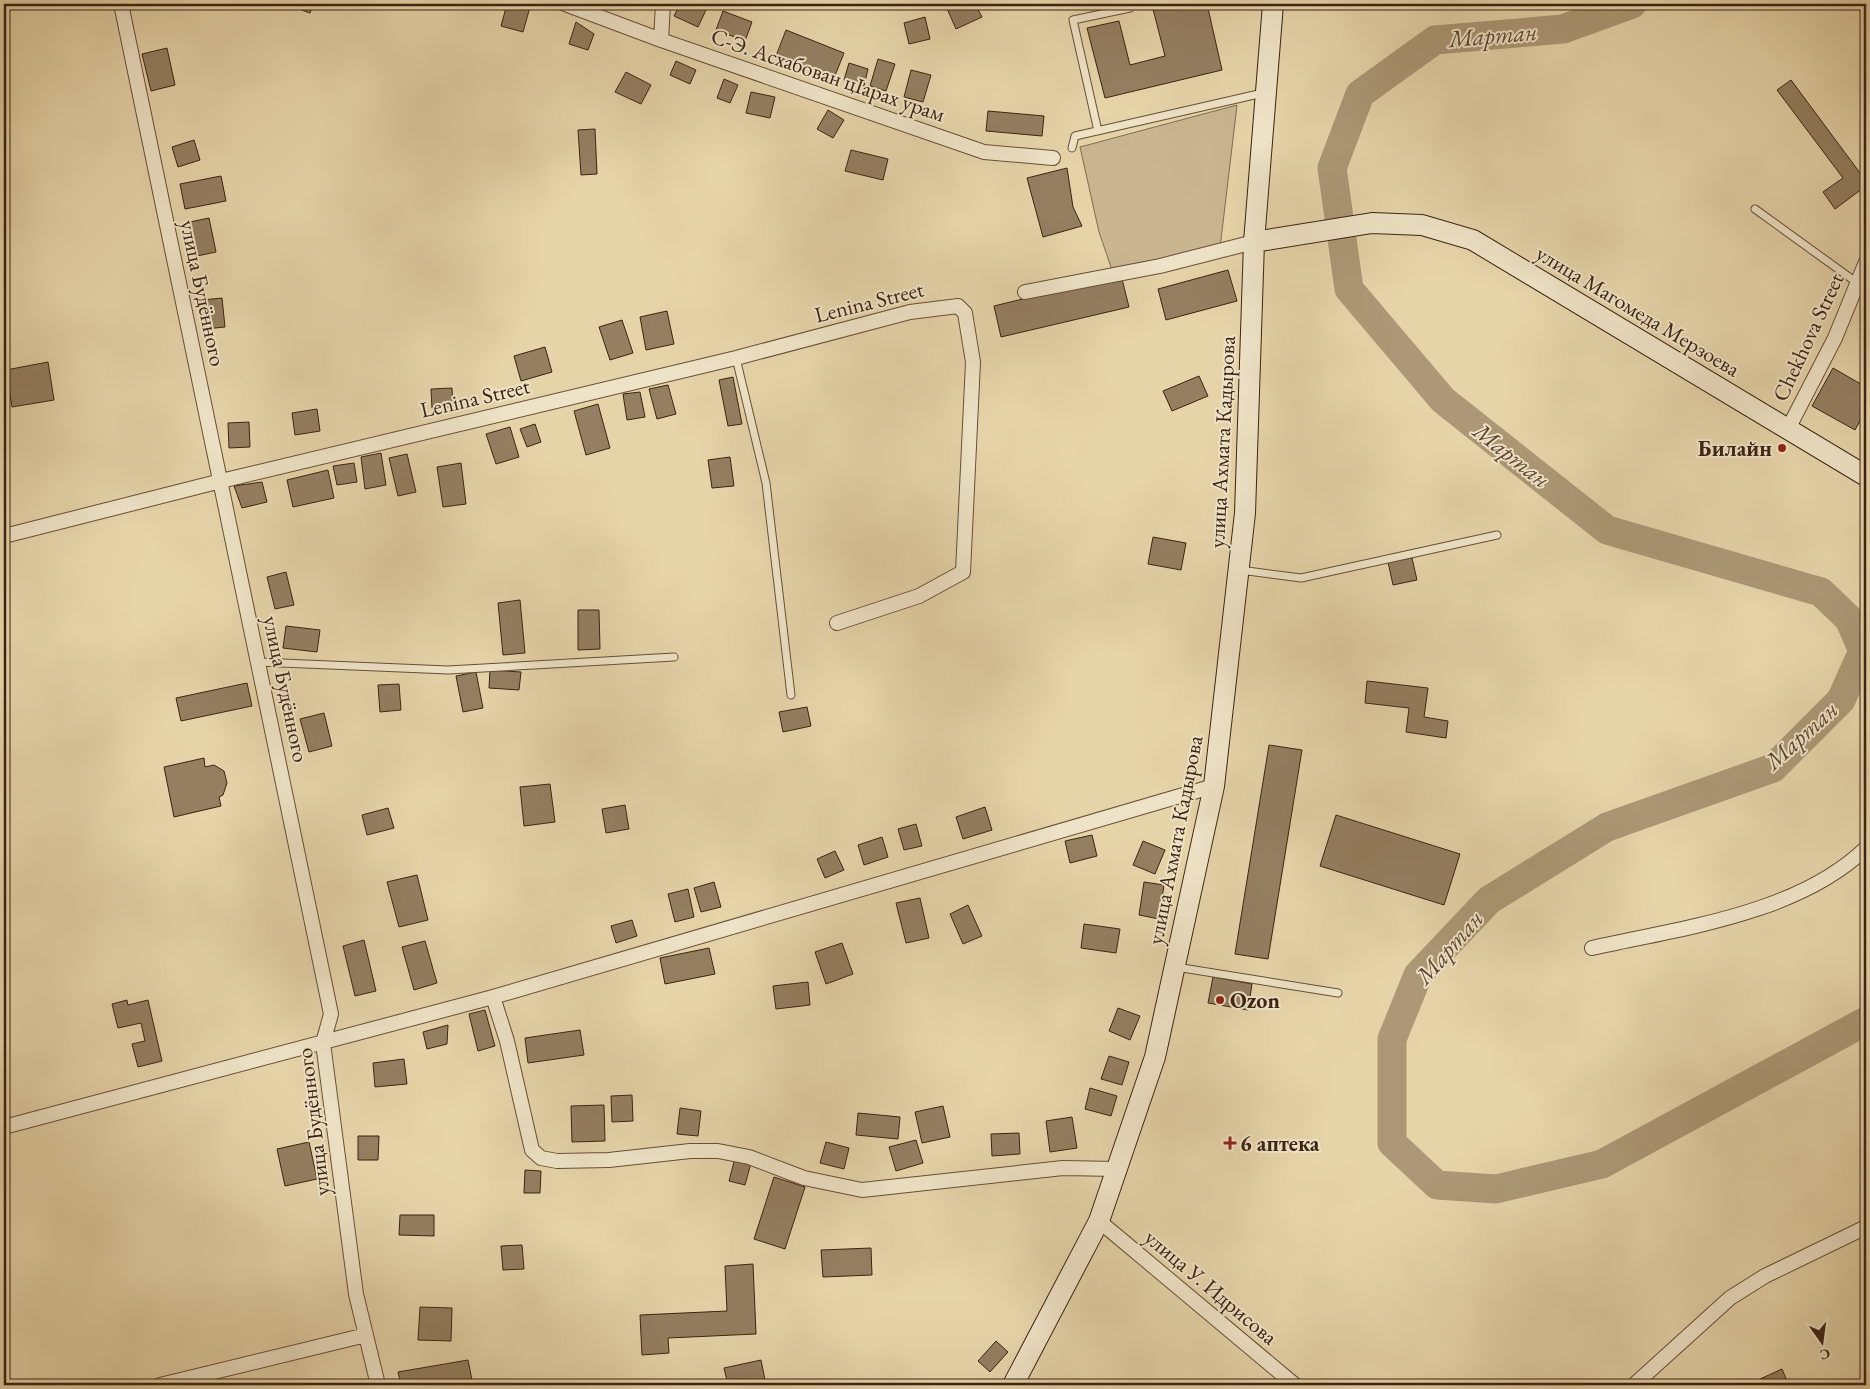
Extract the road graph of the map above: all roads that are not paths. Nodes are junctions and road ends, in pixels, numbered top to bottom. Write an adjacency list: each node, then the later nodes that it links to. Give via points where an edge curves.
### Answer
1 (121, 4): 19 (street, улица Будённого)
2 (566, 4): 6 (street, С-Э. Асхабован цIарах урам)
3 (663, 4): 6 (street)
4 (1273, 4): 7 (main road, улица Ахмата Кадырова)
5 (1130, 8): 8 (lane, via 1073,20)
6 (661, 40): 10 (street, С-Э. Асхабован цIарах урам, via 984,152)
7 (1266, 93): 8 (lane); 12 (main road, улица Ахмата Кадырова)
8 (1098, 131): 9 (lane, via 1075,136)
9 (1072, 148)
10 (1053, 158)
11 (1755, 209): 14 (lane)
12 (1254, 242): 15 (street, via 1160,266); 17 (main road, улица Магомеда Мерзоева, via 1372,222 1422,225 1473,240); 22 (main road, улица Ахмата Кадырова, via 1245,513)
13 (1866, 262): 14 (street, Chekhova Street)
14 (1856, 282): 17 (street, Chekhova Street, via 1836,338)
15 (1025, 292)
16 (736, 358): 19 (street, Lenina Street); 23 (street, Lenina Street, via 910,312 958,306 965,313 973,362 963,572 919,596); 26 (lane, via 766,483)
17 (1788, 429): 18 (main road, улица Магомеда Мерзоева)
18 (1866, 476)
19 (221, 481): 20 (street, Lenina Street); 25 (street, улица Будённого)
20 (4, 536)
21 (1496, 536): 22 (lane, via 1301,578)
22 (1239, 570): 27 (main road, улица Ахмата Кадырова)
23 (837, 623)
24 (674, 657): 25 (lane, via 448,670)
25 (258, 662): 33 (street, улица Будённого, via 331,1014)
26 (791, 695)
27 (1214, 786): 30 (main road, улица Ахмата Кадырова); 32 (street)
28 (1866, 848): 29 (street, via 1834,874 1766,905 1706,923)
29 (1592, 948)
30 (1174, 967): 31 (lane); 35 (main road, улица Ахмата Кадырова, via 1154,1057)
31 (1338, 993)
32 (493, 997): 33 (street); 35 (street, via 507,1041 532,1150 541,1158 557,1161 609,1160 718,1151 749,1158 804,1178 862,1190 1063,1168)
33 (323, 1044): 34 (street); 38 (street, улица Будённого, via 356,1294)
34 (4, 1127)
35 (1117, 1169): 36 (main road, улица Ахмата Кадырова)
36 (1100, 1220): 41 (main road, улица Ахмата Кадырова); 42 (street, улица У. Идрисова)
37 (1866, 1227): 43 (street, via 1765,1276 1730,1298)
38 (366, 1335): 39 (street); 40 (street, улица Будённого)
39 (160, 1385)
40 (378, 1385)
41 (1013, 1385)
42 (1295, 1385)
43 (1634, 1385)

